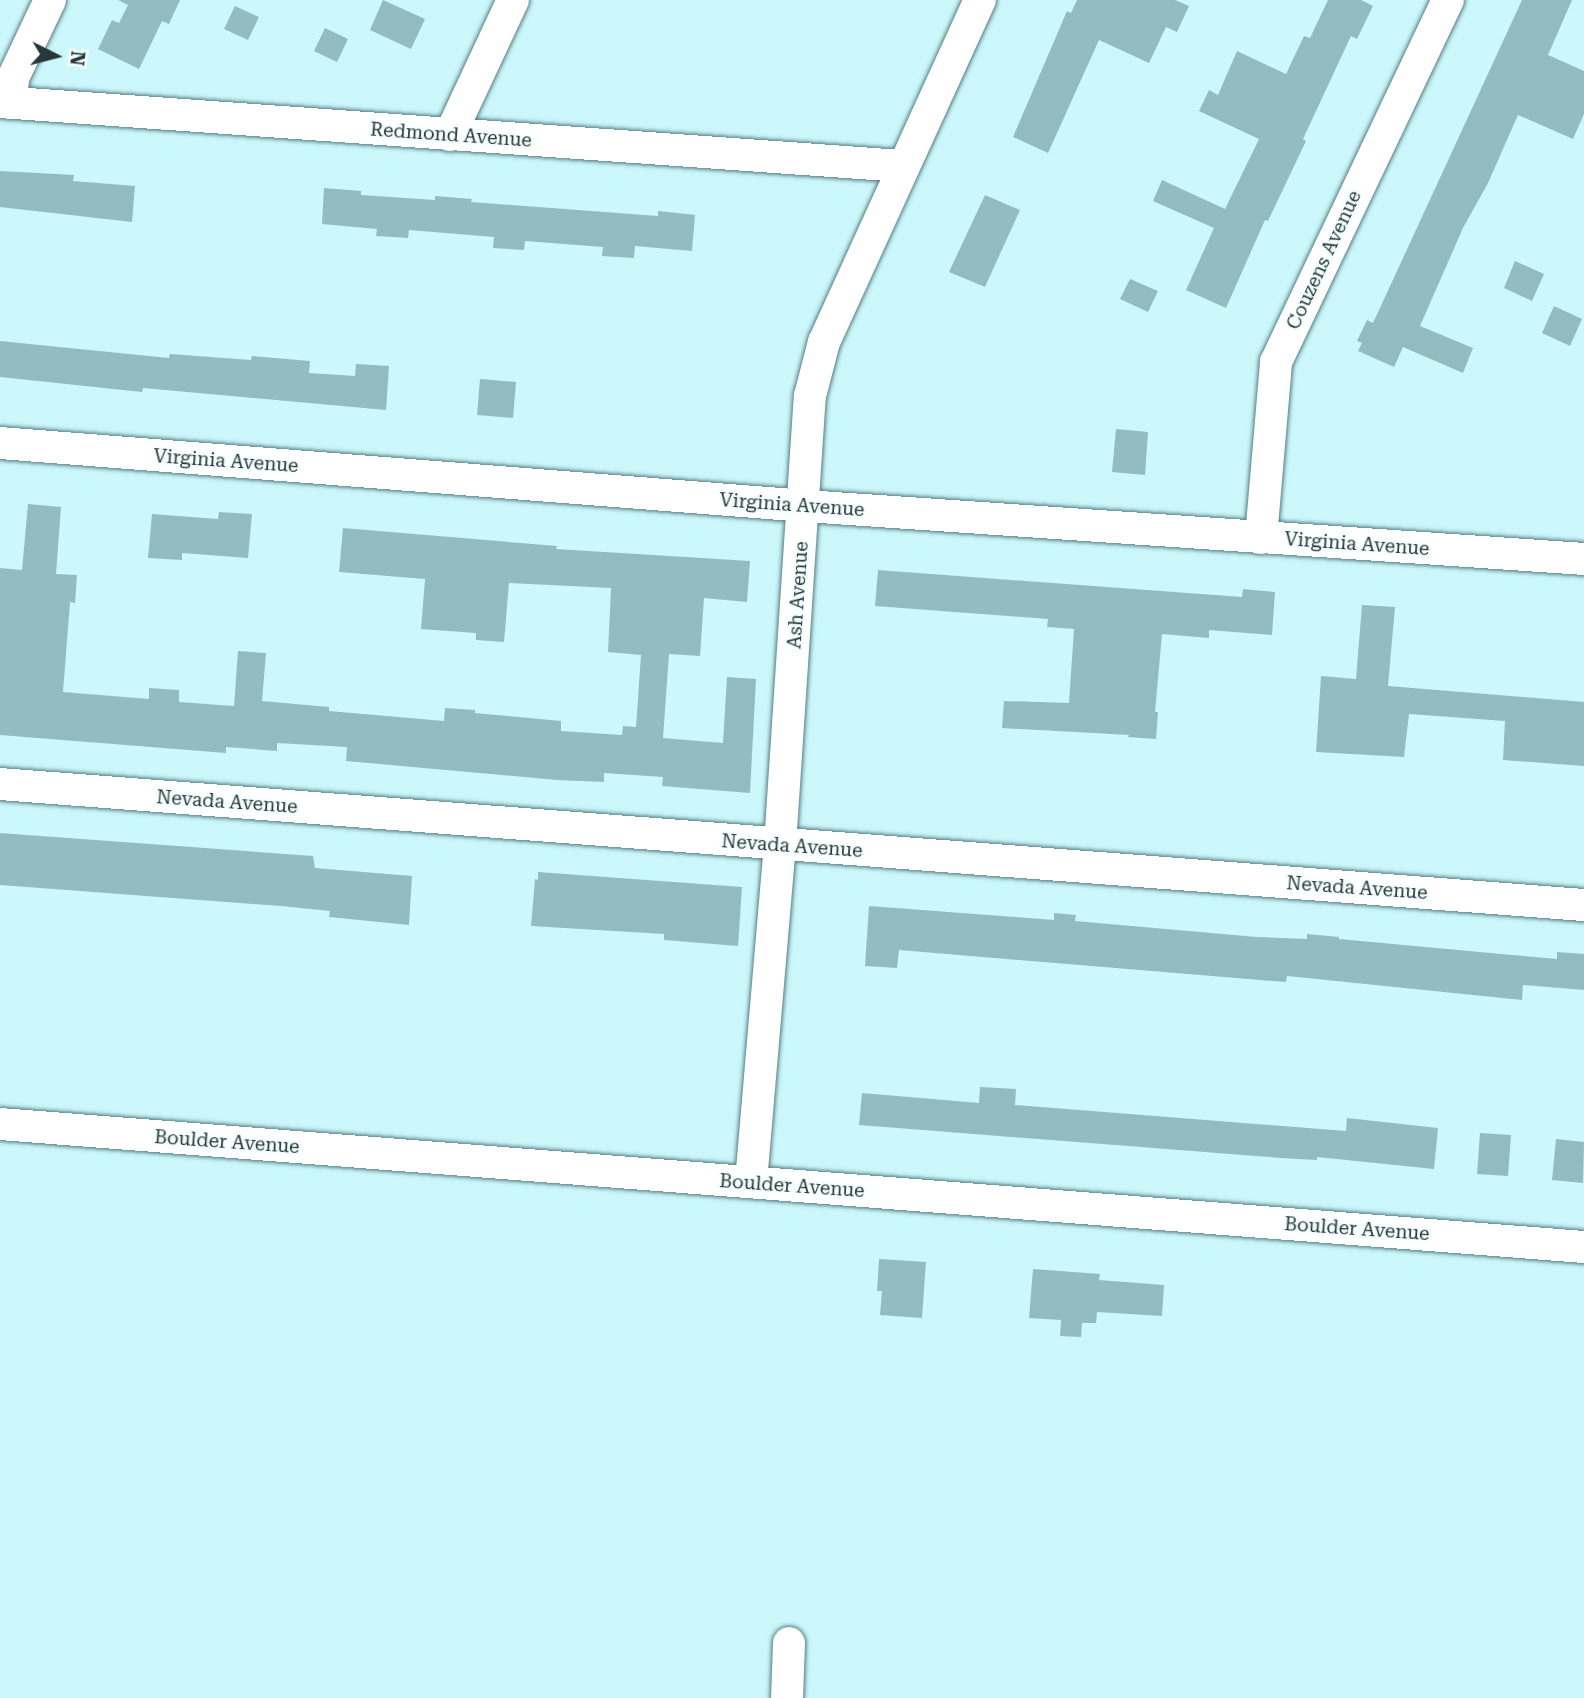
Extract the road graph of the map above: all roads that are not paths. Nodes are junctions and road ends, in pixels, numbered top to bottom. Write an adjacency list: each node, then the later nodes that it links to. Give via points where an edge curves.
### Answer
1 (50, 0): 5 (street)
2 (513, 0): 6 (street)
3 (980, 0): 7 (street, Ash Avenue)
4 (1448, 0): 10 (street, Couzens Avenue, via 1276,362)
5 (5, 102): 6 (street, Redmond Avenue)
6 (450, 135): 7 (street, Redmond Avenue)
7 (902, 166): 9 (street, Ash Avenue, via 824,342 810,396)
8 (0, 443): 9 (street, Virginia Avenue)
9 (805, 506): 10 (street, Virginia Avenue); 13 (street, Ash Avenue)
10 (1261, 538): 11 (street, Virginia Avenue)
11 (1584, 559)
12 (0, 784): 13 (street, Nevada Avenue)
13 (780, 845): 14 (street, Nevada Avenue); 16 (street, Ash Avenue)
14 (1584, 905)
15 (0, 1124): 16 (street, Boulder Avenue)
16 (751, 1182): 17 (street, Boulder Avenue)
17 (1584, 1247)
18 (789, 1643): 19 (street)
19 (787, 1698)

